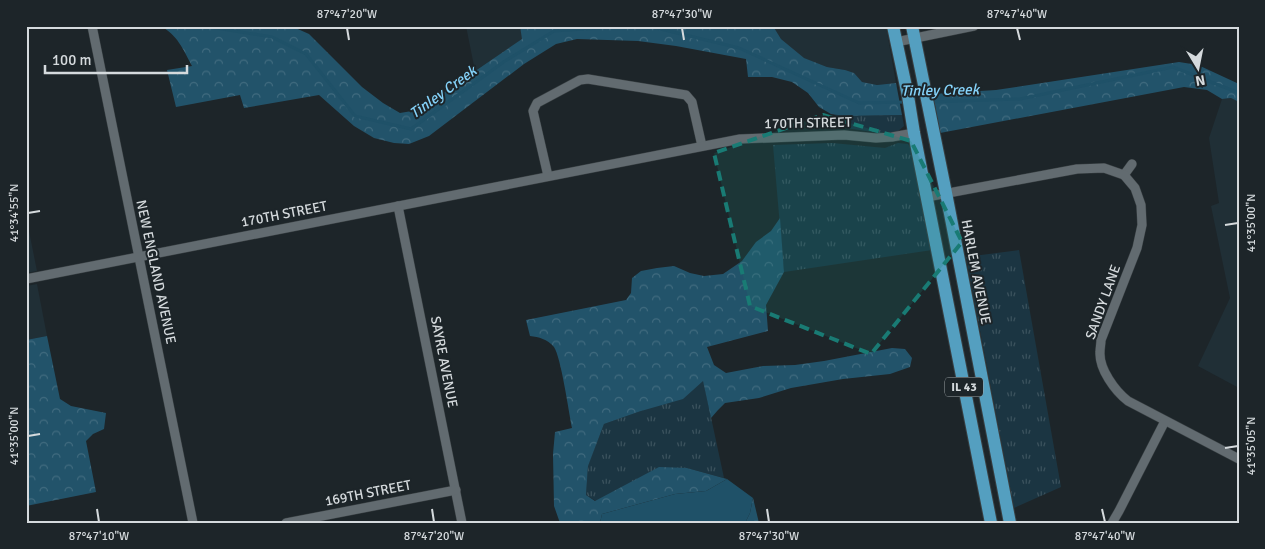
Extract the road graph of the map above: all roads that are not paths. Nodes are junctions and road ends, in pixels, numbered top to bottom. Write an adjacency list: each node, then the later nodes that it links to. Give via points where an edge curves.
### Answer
1 (92, 26): 14 (street, NEW ENGLAND AVENUE)
2 (893, 26): 5 (main road, IL 43)
3 (974, 26): 4 (street)
4 (913, 32): 5 (street); 11 (main road, HARLEM AVENUE / IL 43)
5 (896, 42): 6 (main road, IL 43)
6 (914, 133): 7 (street, 170TH STREET, via 892,138 748,138); 12 (main road, IL 43)
7 (702, 146): 10 (street, 170TH STREET); 10 (street, via 692,102 686,95 580,80 537,103 533,111)
8 (1132, 164): 9 (street)
9 (1124, 175): 11 (street, via 1104,168 1077,169); 16 (street, SANDY LANE, via 1135,188 1141,205 1142,226 1137,248 1101,340 1099,354 1112,385 1121,395)
10 (548, 176): 13 (street, 170TH STREET)
11 (946, 194): 12 (street); 23 (main road, HARLEM AVENUE / IL 43)
12 (927, 197): 22 (main road, IL 43)
13 (398, 206): 14 (street, 170TH STREET); 18 (street, SAYRE AVENUE)
14 (139, 256): 15 (street, 170TH STREET); 19 (street, NEW ENGLAND AVENUE)
15 (26, 279)
16 (1165, 421): 17 (street, SANDY LANE); 24 (street)
17 (1239, 459)
18 (456, 490): 20 (street, 169TH STREET); 21 (street, SAYRE AVENUE)
19 (193, 523)
20 (286, 523)
21 (462, 523)
22 (991, 523)
23 (1010, 523)
24 (1112, 523)

